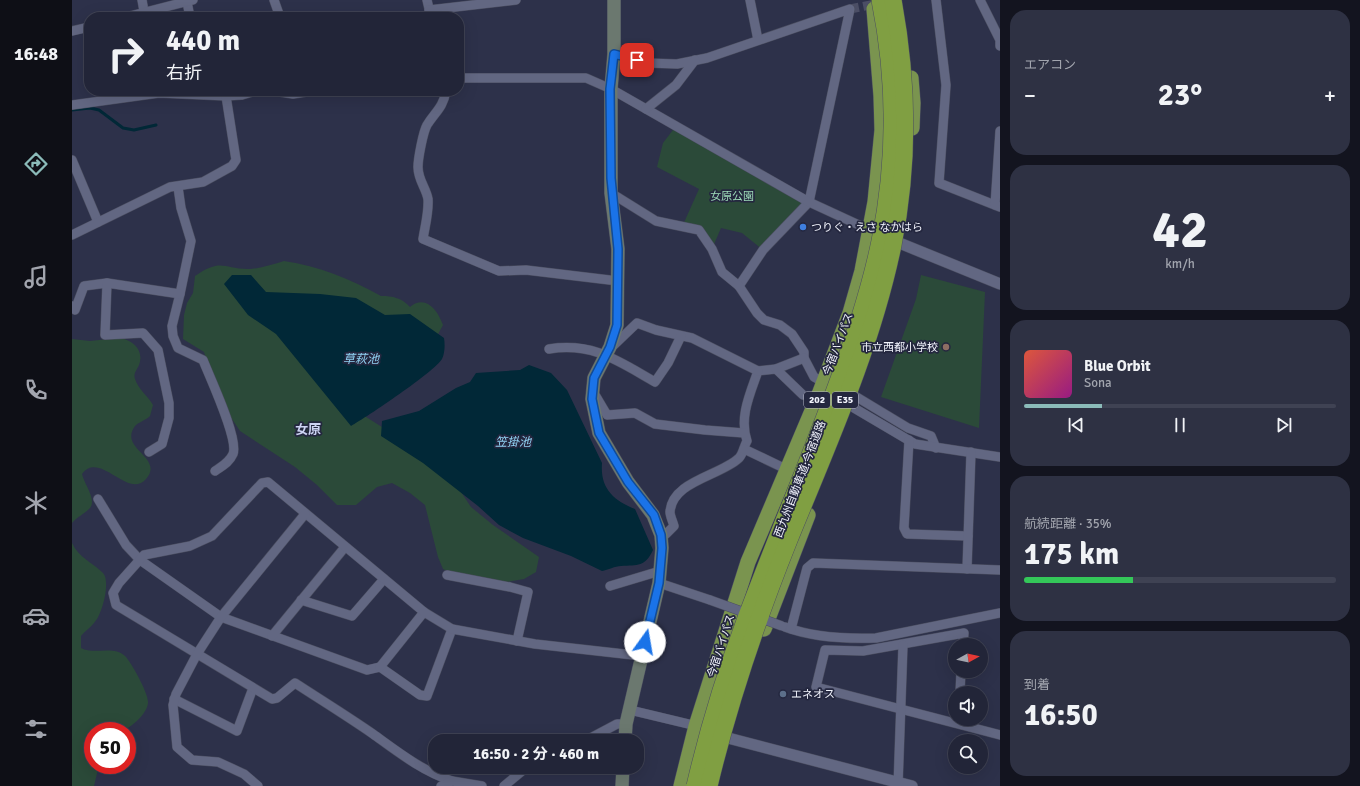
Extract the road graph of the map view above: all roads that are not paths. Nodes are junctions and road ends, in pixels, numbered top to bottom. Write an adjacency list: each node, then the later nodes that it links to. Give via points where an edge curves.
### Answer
1 (142, 0): 14 (street)
2 (274, 0): 17 (street)
3 (427, 0): 18 (street)
4 (516, 0): 19 (street)
5 (614, 0): 24 (main road)
6 (750, 0): 22 (street)
7 (872, 0): 40 (highway, 今宿バイパス / 202, via 876,18 882,130)
8 (880, 0): 115 (highway, 西九州自動車道;今宿道路 / E35, bridge, via 892,86 892,126 886,205 873,273 844,364 809,459 744,623)
9 (893, 0): 116 (highway, 西九州自動車道;今宿道路 / E35, bridge, via 901,47 905,127 900,207 886,277 859,362 758,624 731,705)
10 (901, 0): 42 (highway, via 906,24 913,104 910,186)
11 (936, 0): 38 (street, via 946,85 939,183)
12 (980, 0): 23 (street, via 1000,40)
13 (190, 1): 15 (street); 16 (street)
14 (144, 12)
15 (155, 12)
16 (190, 12)
17 (278, 12)
18 (430, 12)
19 (442, 12)
20 (84, 28): 21 (street)
21 (72, 31)
22 (758, 40): 25 (street); 37 (street, via 850,9)
23 (1000, 46)
24 (614, 54): 25 (street, via 648,63 676,64); 27 (main road)
25 (695, 60): 32 (street, via 676,85)
26 (464, 78): 27 (street, via 586,78)
27 (610, 89): 32 (street); 36 (main road)
28 (132, 96): 31 (street)
29 (226, 96): 35 (street, via 236,160 232,166 203,182)
30 (445, 96): 43 (street, via 439,111 425,128 418,167 420,182 428,198 422,239 499,271 526,270)
31 (72, 105)
32 (646, 109): 37 (street)
33 (1000, 131): 38 (street)
34 (72, 160): 39 (street)
35 (178, 187): 39 (street, via 170,187); 47 (street, via 191,241)
36 (611, 193): 43 (main road, via 618,249); 46 (street, via 656,221 699,230 712,249 722,272)
37 (809, 202): 40 (street); 46 (street, via 764,250)
38 (998, 206)
39 (98, 222): 41 (street)
40 (870, 230): 42 (street); 55 (highway, 今宿バイパス / 202, via 850,313)
41 (72, 236)
42 (900, 243): 45 (street); 58 (highway, via 878,332)
43 (618, 282): 51 (main road, via 617,325)
44 (107, 283): 47 (street); 48 (street, via 84,286 76,310); 63 (street, via 105,335 143,333 158,350 169,403 169,418 162,444)
45 (1000, 284)
46 (739, 286): 52 (street, via 757,314 792,334 804,352)
47 (180, 294): 66 (street, via 172,326 173,336 178,348 203,360 234,443 233,454 227,464)
48 (72, 306)
49 (681, 336): 51 (street, via 637,323 622,340); 51 (street, via 655,382); 54 (street, via 692,338)
50 (549, 349): 51 (street)
51 (608, 349): 56 (main road, via 594,378)
52 (804, 358): 53 (street); 55 (street, via 814,377)
53 (776, 368): 54 (street); 57 (street)
54 (758, 371): 59 (street, via 744,413)
55 (823, 382): 67 (highway, 今宿バイパス / 202)
56 (593, 391): 59 (street, via 607,415 635,413 655,424); 70 (main road, via 592,399 599,433 628,482 654,515)
57 (803, 395)
58 (855, 402): 60 (street); 62 (street, via 908,428 931,436); 104 (highway, via 765,628)
59 (744, 433): 61 (street, via 747,441)
60 (909, 440): 62 (street, via 915,444); 71 (street, via 904,528 907,534)
61 (744, 448): 67 (street); 70 (street, via 740,457 731,464 695,482 674,497 670,512 674,526 666,534)
62 (936, 448): 64 (street)
63 (149, 452)
64 (971, 452): 65 (street); 71 (street)
65 (1000, 457)
66 (214, 470)
67 (788, 470): 99 (highway, 今宿バイパス / 202, via 748,562)
68 (98, 499): 73 (street, via 117,532)
69 (305, 514): 72 (street); 73 (street, via 268,482 262,483 212,536 190,546 144,555); 83 (street)
70 (661, 535): 77 (main road)
71 (968, 536): 74 (street)
72 (345, 547): 78 (street); 80 (street)
73 (140, 560): 83 (street); 90 (street, via 113,593 116,605)
74 (967, 569): 75 (street); 84 (street, via 813,563 807,568 800,599)
75 (1000, 570)
76 (446, 575): 88 (street, via 528,592)
77 (660, 577): 79 (street); 84 (street, bridge, via 710,600); 91 (main road)
78 (384, 579): 80 (street, via 352,616); 81 (street)
79 (610, 586)
80 (301, 600): 86 (street)
81 (424, 612): 85 (street); 92 (street)
82 (1000, 613): 84 (street, via 876,638 802,633)
83 (221, 617): 86 (street); 90 (street)
84 (786, 628)
85 (452, 629): 88 (street); 92 (street, via 427,696 420,695)
86 (272, 636): 92 (street, via 320,651 367,670)
87 (964, 638): 89 (street, via 964,633)
88 (517, 641): 91 (street)
89 (903, 645): 95 (street); 95 (street, via 863,652 825,650 816,687)
90 (197, 654): 93 (street); 94 (street)
91 (642, 656): 96 (main road)
92 (380, 667)
93 (254, 688): 94 (street, via 237,731); 107 (street, via 272,699 277,698 295,683 433,775)
94 (174, 699): 109 (street, via 177,747 192,760 218,762 244,774)
95 (902, 709): 97 (street); 108 (street)
96 (630, 710): 98 (main road); 99 (street)
97 (948, 719)
98 (626, 724): 101 (street, via 617,724); 102 (main road)
99 (696, 726): 104 (street); 114 (highway, 今宿バイパス / 202)
100 (973, 726): 103 (street)
101 (598, 734)
102 (625, 734)
103 (1000, 735)
104 (728, 738): 108 (street); 117 (highway)
105 (519, 774): 112 (street)
106 (623, 774): 113 (main road)
107 (452, 781): 110 (street); 111 (street)
108 (898, 784): 118 (street)
109 (258, 786)
110 (441, 786)
111 (482, 786)
112 (504, 786)
113 (622, 786)
114 (681, 786)
115 (695, 786)
116 (709, 786)
117 (716, 786)
118 (912, 786)

